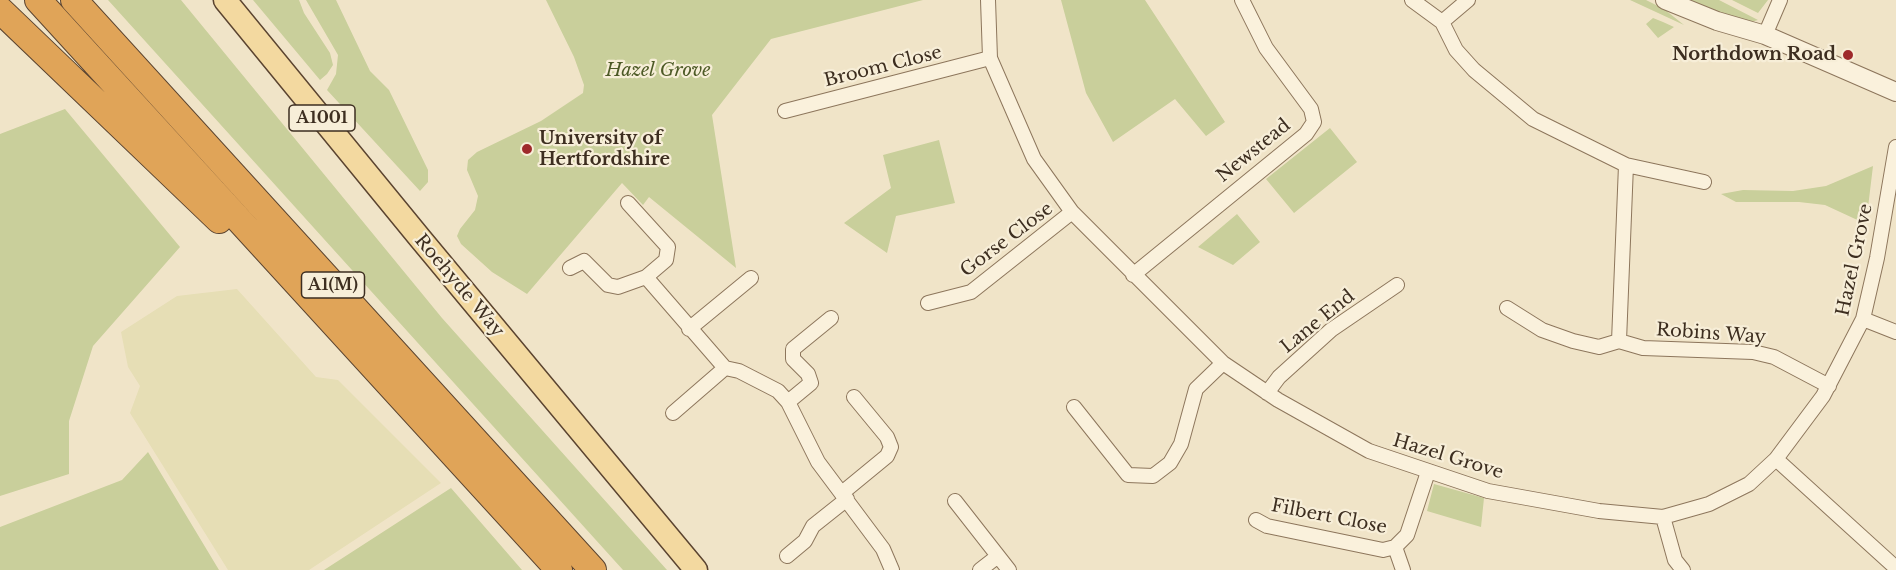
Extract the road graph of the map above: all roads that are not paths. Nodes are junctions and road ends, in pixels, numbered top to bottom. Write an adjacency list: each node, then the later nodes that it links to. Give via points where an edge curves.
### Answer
1 (38, 0): 25 (highway, A1(M))
2 (74, 0): 53 (highway, A1(M))
3 (225, 0): 54 (main road, Roehyde Way / A1001)
4 (988, 0): 13 (street, Hazel Grove)
5 (1242, 0): 22 (street, Newstead, via 1266,48 1311,109 1314,122 1306,134)
6 (1412, 0): 11 (street)
7 (1468, 0): 11 (street)
8 (1665, 0): 12 (street)
9 (1780, 0): 12 (street)
10 (0, 10): 25 (highway, via 209,211)
11 (1442, 22): 17 (street, via 1456,50 1474,70 1533,119)
12 (1765, 35): 14 (street)
13 (990, 58): 15 (street, Broom Close); 20 (street, Hazel Grove, via 1034,159)
14 (1896, 92)
15 (785, 111)
16 (1896, 147): 30 (street, Hazel Grove)
17 (1626, 165): 18 (street); 33 (street)
18 (1704, 182)
19 (628, 203): 23 (street, via 668,247 666,260)
20 (1072, 212): 22 (street, Hazel Grove); 27 (street, Gorse Close, via 971,292)
21 (570, 268): 23 (street, via 584,261 608,285 618,287)
22 (1133, 275): 34 (street, Hazel Grove)
23 (646, 277): 31 (street)
24 (751, 278): 31 (street)
25 (294, 280): 52 (highway, A1(M))
26 (1396, 285): 37 (street, Lane End, via 1331,330)
27 (928, 303)
28 (1507, 308): 33 (street, Robins Way, via 1542,330 1573,341 1599,347)
29 (831, 318): 39 (street, via 793,349 793,359 808,374 810,383)
30 (1863, 319): 32 (street); 36 (street, Hazel Grove)
31 (688, 329): 35 (street)
32 (1896, 332)
33 (1619, 341): 36 (street, Robins Way, via 1643,348 1753,352 1774,357)
34 (1223, 363): 37 (street, Hazel Grove); 40 (street, via 1196,389 1181,444 1170,463 1153,476 1128,475)
35 (724, 369): 39 (street, via 739,371 778,391); 41 (street)
36 (1829, 386): 42 (street, Hazel Grove)
37 (1267, 393): 43 (street, Hazel Grove, via 1369,450)
38 (854, 397): 44 (street, via 887,436 891,447 887,456)
39 (788, 402): 44 (street, via 818,462)
40 (1074, 407)
41 (673, 413)
42 (1776, 459): 46 (street, Hazel Grove, via 1749,484 1709,504); 51 (street)
43 (1428, 472): 46 (street, Hazel Grove, via 1499,493 1599,511); 48 (street, Filbert Close, via 1407,535)
44 (845, 496): 49 (street); 55 (street, via 883,549)
45 (955, 501): 50 (street)
46 (1663, 517): 59 (street, via 1675,560)
47 (1256, 520): 48 (street, Filbert Close, via 1267,526 1383,550)
48 (1395, 548): 58 (street, Filbert Close)
49 (787, 556)
50 (998, 556): 56 (street); 57 (street)
51 (1896, 568)
52 (559, 570)
53 (593, 570)
54 (696, 570)
55 (892, 570)
56 (981, 570)
57 (1010, 570)
58 (1403, 570)
59 (1683, 570)

